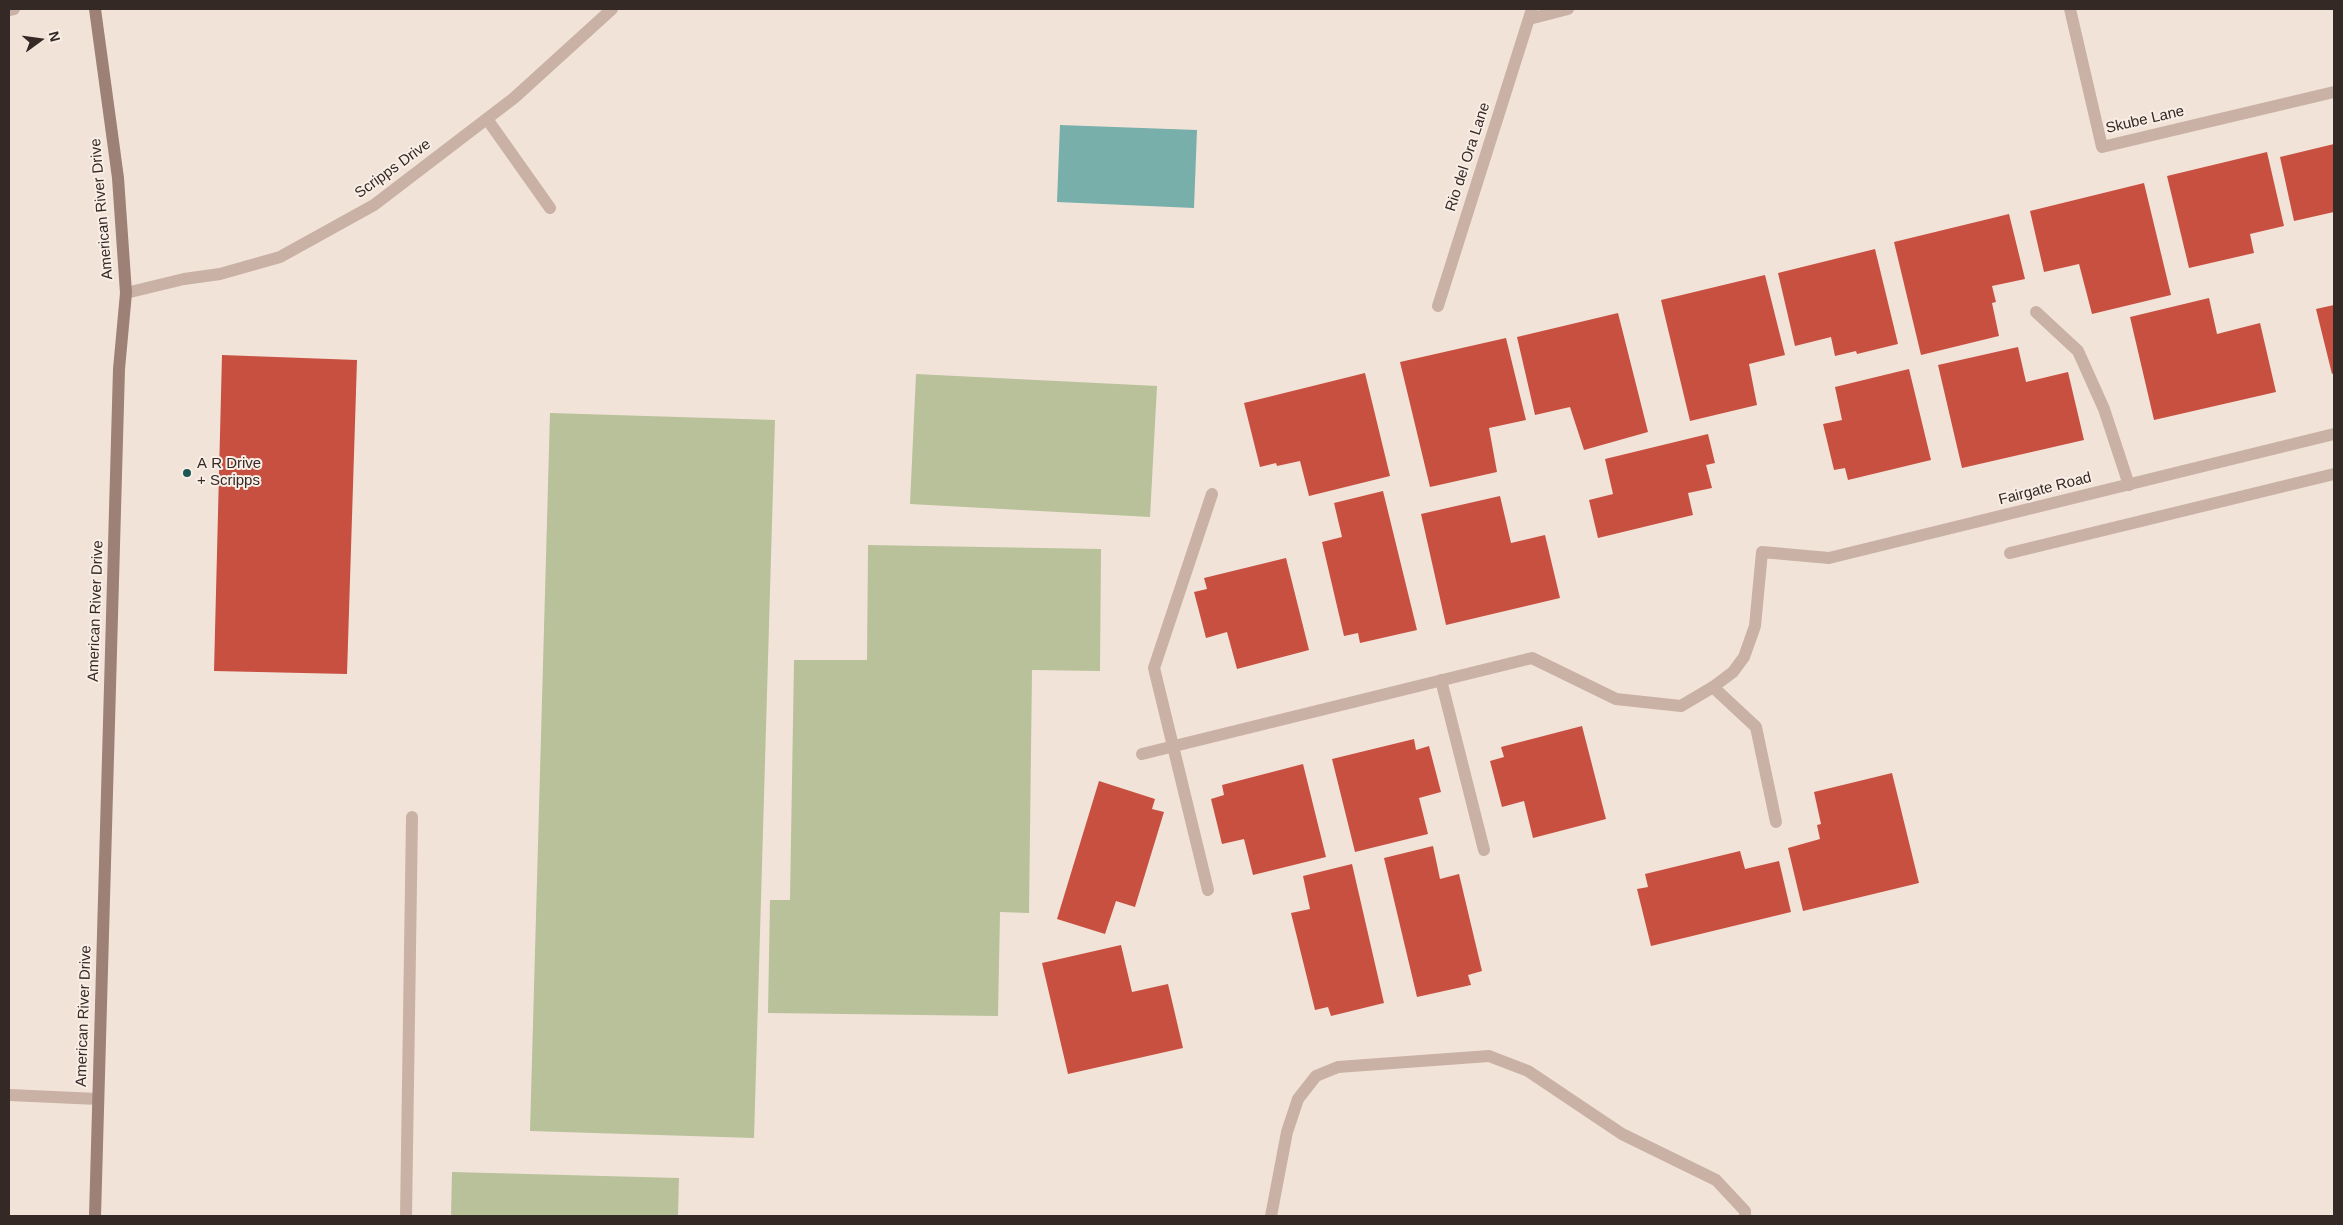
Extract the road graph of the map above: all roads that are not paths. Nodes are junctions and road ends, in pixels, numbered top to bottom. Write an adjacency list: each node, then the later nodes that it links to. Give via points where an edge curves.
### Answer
1 (14, 9): 6 (street)
2 (95, 9): 11 (street, American River Drive, via 118,178)
3 (612, 9): 9 (street, Scripps Drive)
4 (1568, 9): 7 (street, Rio del Ora Lane)
5 (2070, 9): 8 (street, Skube Lane, via 2102,147)
6 (9, 10)
7 (1530, 14): 12 (street, Rio del Ora Lane)
8 (2334, 92)
9 (487, 119): 10 (street); 11 (street, Scripps Drive, via 374,206 280,257 220,274)
10 (550, 208)
11 (126, 293): 28 (street, American River Drive, via 120,369)
12 (1438, 306)
13 (2036, 312): 16 (street, via 2078,351 2104,409)
14 (2334, 434): 16 (street, Fairgate Road)
15 (2334, 474): 18 (street)
16 (2129, 485): 20 (street, Fairgate Road, via 1829,558 1762,552 1755,626 1744,657 1733,672)
17 (1212, 494): 21 (street, via 1154,668)
18 (2010, 553)
19 (1441, 680): 20 (street, via 1532,658 1616,699 1681,706); 21 (street); 25 (street)
20 (1713, 687): 24 (street, via 1756,727)
21 (1174, 746): 22 (street); 26 (street)
22 (1142, 754)
23 (412, 817): 30 (street)
24 (1776, 822)
25 (1484, 850)
26 (1208, 890)
27 (9, 1096): 28 (street)
28 (98, 1099): 29 (street, American River Drive)
29 (96, 1216)
30 (406, 1216)
31 (1271, 1216): 32 (street, via 1286,1132 1298,1099 1316,1076 1338,1067 1489,1056 1528,1071 1622,1134 1716,1180 1745,1211)
32 (1745, 1216)

